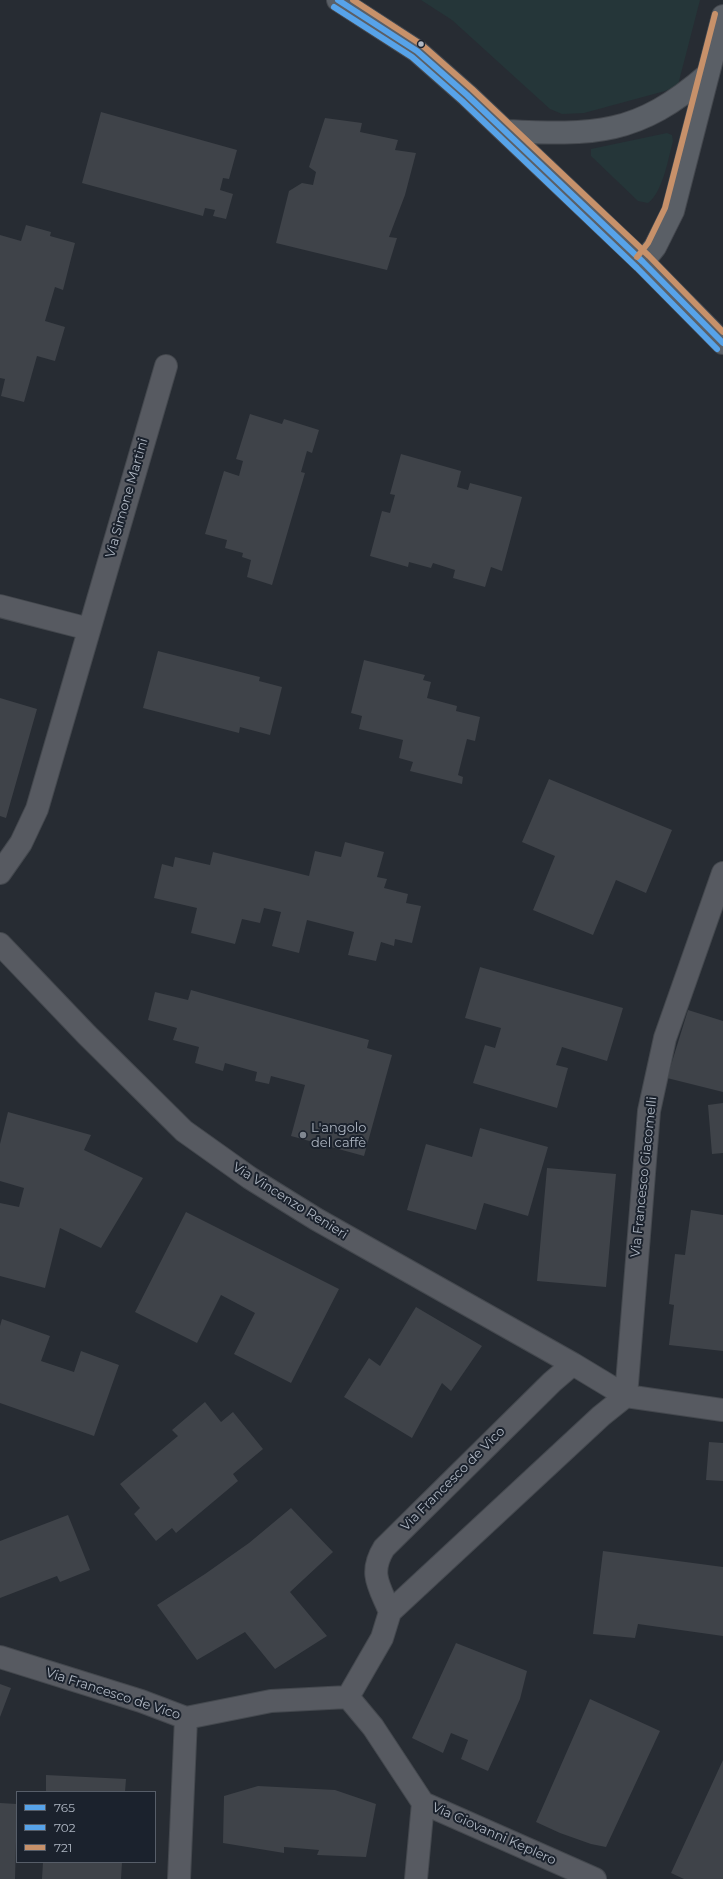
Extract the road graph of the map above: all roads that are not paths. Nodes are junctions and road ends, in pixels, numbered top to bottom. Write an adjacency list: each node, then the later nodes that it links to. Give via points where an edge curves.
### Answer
1 (338, 0): 4 (main road, via 417,51)
2 (723, 16): 3 (main road)
3 (708, 74): 4 (main road, via 685,94 656,113 620,126 574,134); 5 (main road, via 673,211 656,247)
4 (505, 131): 5 (main road)
5 (642, 262): 6 (main road)
6 (723, 343)
7 (166, 366): 9 (street, Via Simone Martini)
8 (0, 606): 9 (street)
9 (89, 630): 10 (street, Via Simone Martini, via 37,810 21,843)
10 (0, 873)
11 (723, 873): 14 (street, Via Francesco Giacomelli, via 665,1038 649,1111)
12 (0, 944): 13 (street, Via Vincenzo Renieri, via 184,1131 250,1178 316,1219)
13 (573, 1364): 14 (street, Via Vincenzo Renieri); 16 (street, Via Francesco de Vico, via 384,1548 378,1558 375,1575)
14 (626, 1396): 15 (street); 16 (street)
15 (723, 1410)
16 (390, 1612): 18 (street, via 382,1638)
17 (0, 1657): 19 (street, Via Francesco de Vico, via 141,1701)
18 (348, 1697): 19 (street, Via Francesco de Vico, via 270,1701); 20 (street, Via Giovanni Keplero, via 373,1727)
19 (186, 1718): 21 (street)
20 (423, 1803): 22 (street); 23 (street, Via Giovanni Keplero)
21 (179, 1879)
22 (416, 1879)
23 (595, 1879)

